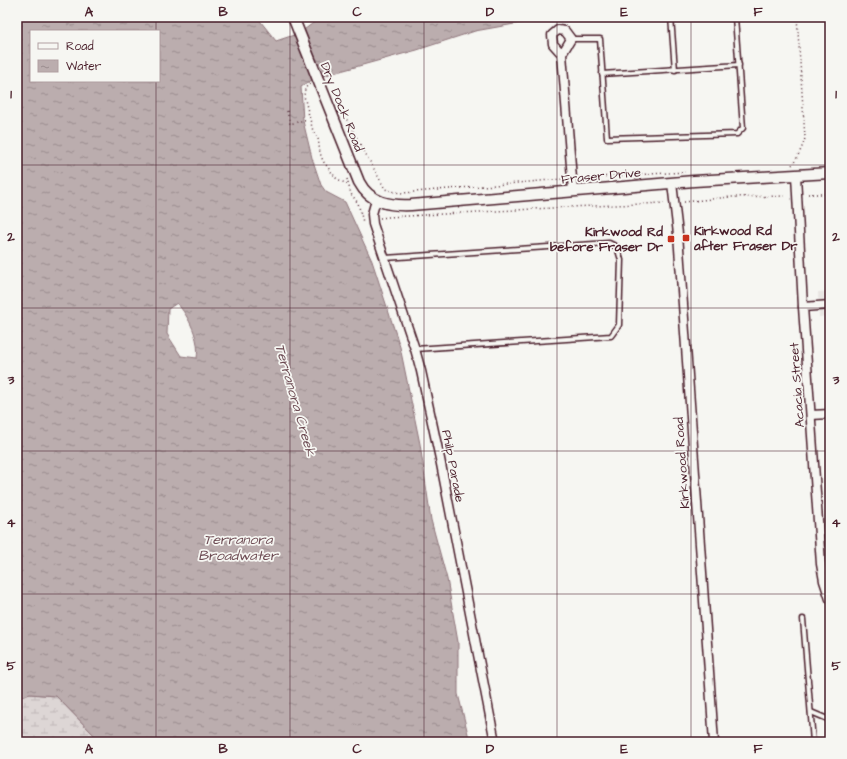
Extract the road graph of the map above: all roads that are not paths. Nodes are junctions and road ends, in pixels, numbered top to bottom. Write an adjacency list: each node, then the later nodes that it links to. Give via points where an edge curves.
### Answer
1 (671, 17): 7 (lane)
2 (735, 17): 6 (lane)
3 (295, 21): 13 (street, Dry Dock Road, via 359,182 365,192)
4 (571, 39): 5 (street); 5 (street, via 565,31 558,30 552,35 553,44); 8 (lane, via 600,39)
5 (562, 54): 12 (street)
6 (739, 65): 7 (lane); 8 (lane, via 743,128 738,134 606,138)
7 (675, 70): 8 (lane)
8 (602, 74)
9 (830, 173): 10 (street, Fraser Drive)
10 (796, 175): 11 (street, Fraser Drive); 16 (street, Acacia Street)
11 (672, 183): 12 (street, Fraser Drive); 25 (street, Kirkwood Road, via 681,274)
12 (573, 191): 13 (street, Fraser Drive, via 411,205 387,204)
13 (376, 200): 14 (street, Philp Parade, via 372,219)
14 (385, 258): 17 (street, Philp Parade); 17 (lane, via 609,243 617,247 621,260 619,325 611,336)
15 (830, 305): 16 (street)
16 (803, 307): 19 (street, Acacia Street)
17 (415, 349): 24 (street, Philp Parade, via 440,459)
18 (830, 414): 19 (street)
19 (811, 415): 20 (street, Acacia Street, via 821,564)
20 (828, 595)
21 (803, 618): 22 (lane)
22 (811, 712): 23 (lane); 26 (lane)
23 (830, 720)
24 (494, 742)
25 (714, 742)
26 (814, 742)

